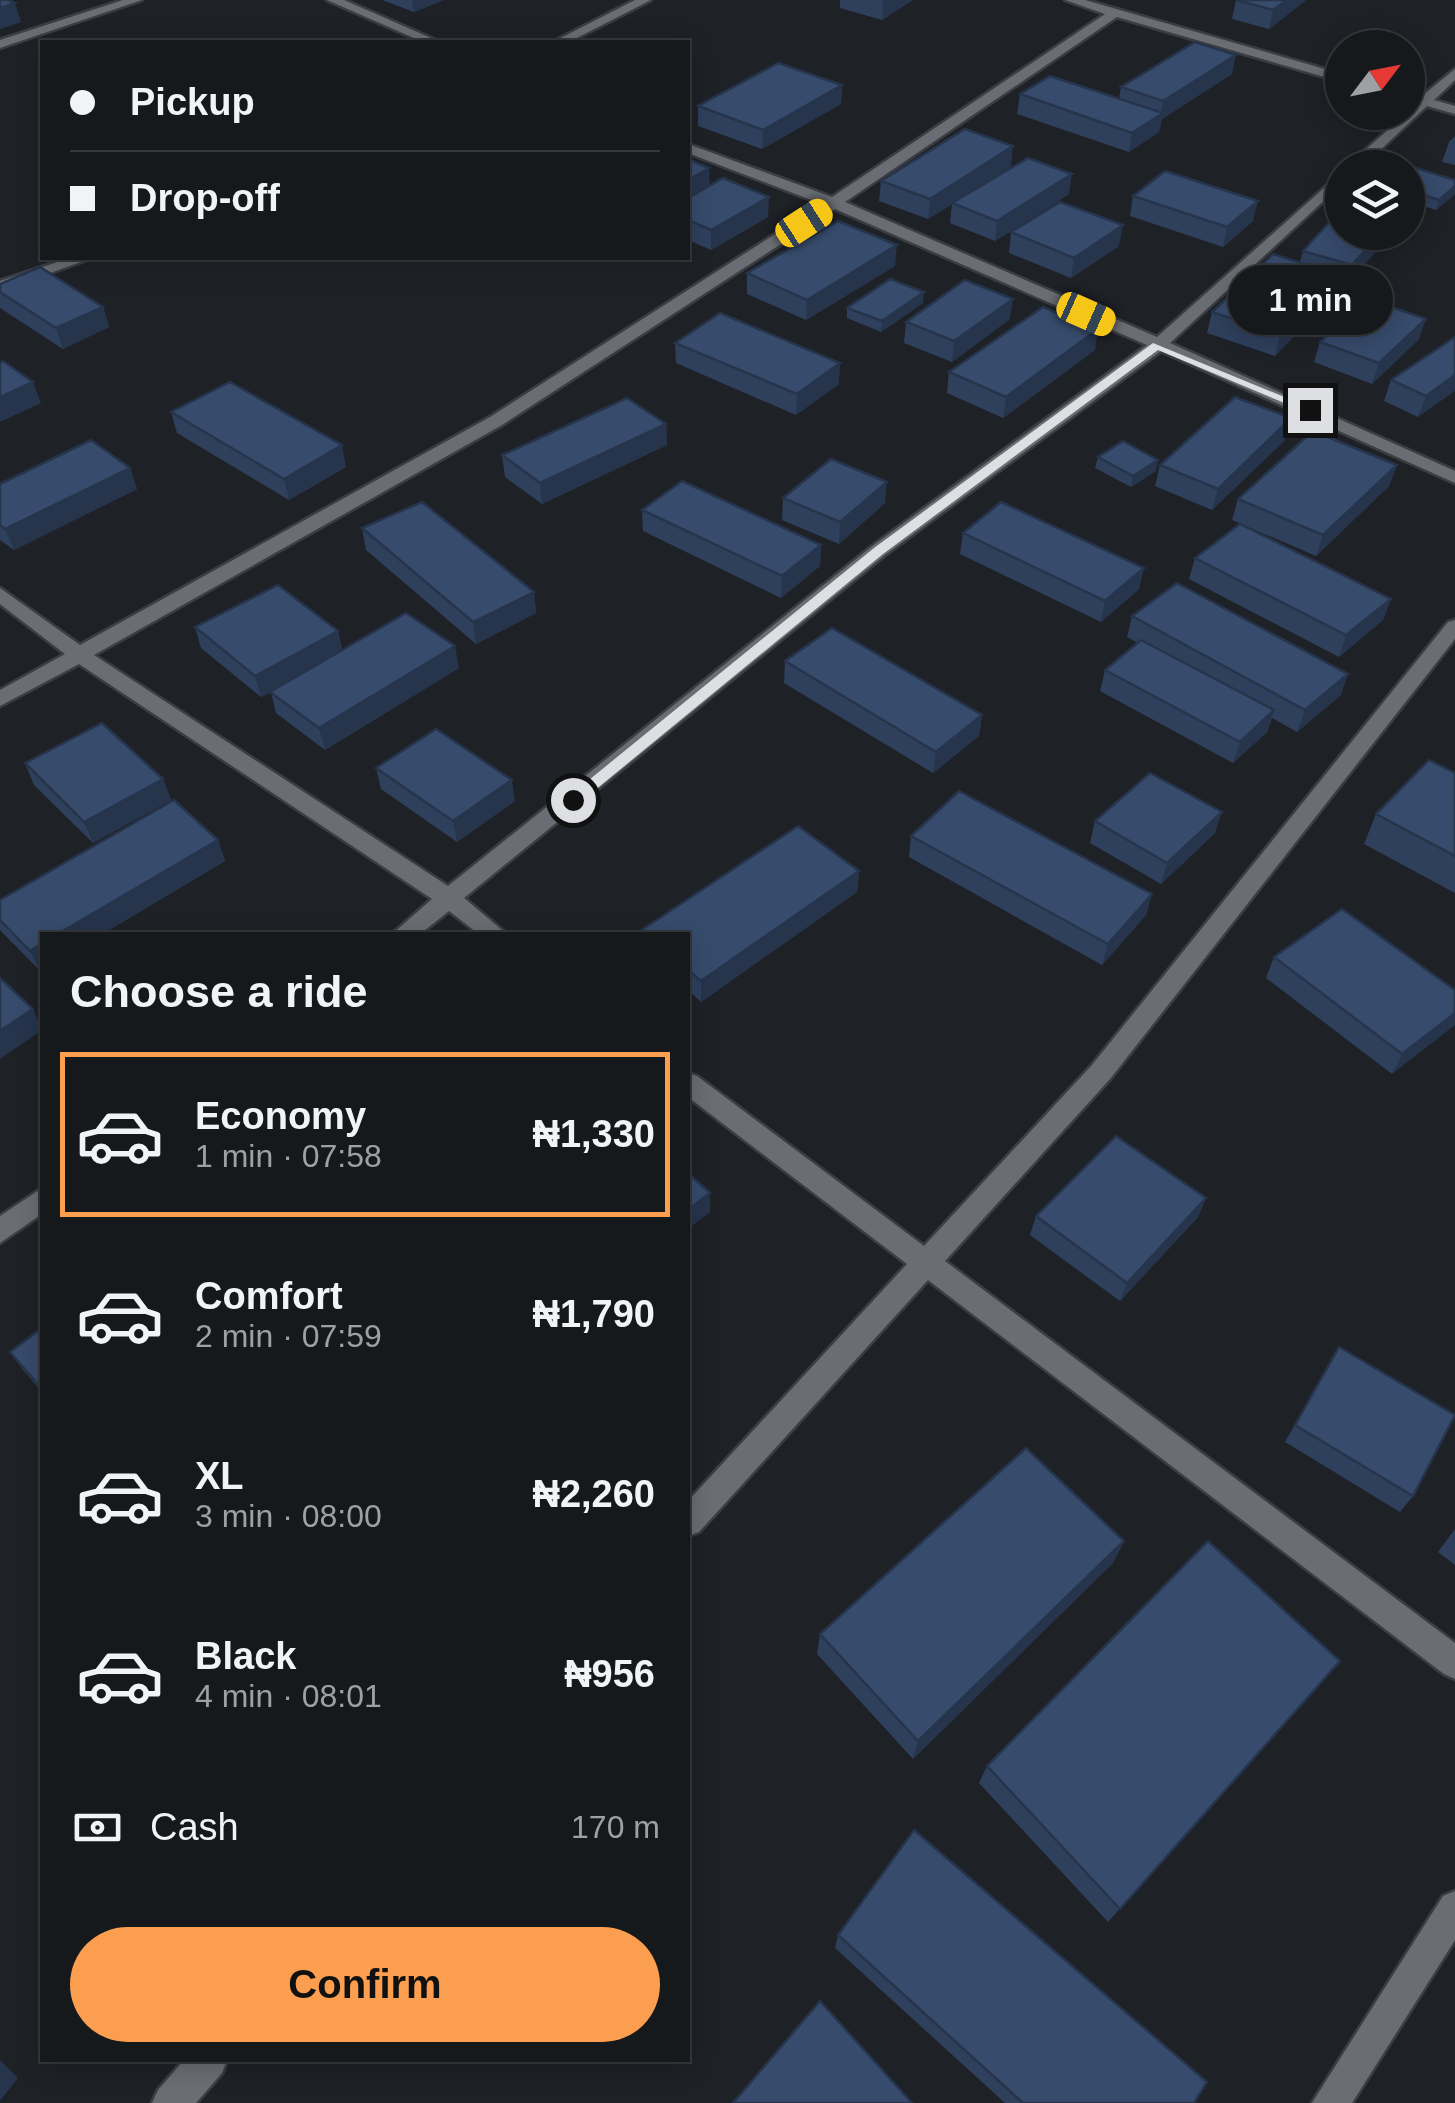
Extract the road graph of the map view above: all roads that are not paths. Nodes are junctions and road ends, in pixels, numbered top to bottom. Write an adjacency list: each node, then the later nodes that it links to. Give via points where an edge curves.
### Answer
1 (136, 0): 8 (street)
2 (333, 0): 6 (street)
3 (645, 0): 7 (street)
4 (1071, 0): 5 (street)
5 (1115, 13): 9 (street); 18 (street)
6 (428, 40)
7 (564, 40)
8 (0, 44)
9 (1325, 73)
10 (1455, 73): 11 (street)
11 (1425, 101)
12 (1425, 102): 13 (street)
13 (1455, 110)
14 (1393, 130): 16 (street)
15 (690, 149): 18 (street)
16 (1372, 150)
17 (1325, 192): 21 (street)
18 (834, 203): 21 (street); 25 (street, via 496,421)
19 (78, 260): 20 (street)
20 (0, 286)
21 (1157, 346): 22 (street); 27 (street, via 878,551)
22 (1455, 478)
23 (0, 594): 25 (street)
24 (1455, 626): 33 (street, via 1101,1072)
25 (77, 652): 26 (street); 27 (street)
26 (0, 699)
27 (451, 900): 28 (street); 29 (street)
28 (407, 932)
29 (492, 932)
30 (690, 1084): 33 (street)
31 (40, 1201): 32 (street)
32 (0, 1231)
33 (926, 1266): 34 (street); 35 (street)
34 (690, 1520)
35 (1455, 1663)
36 (1455, 1908): 39 (street)
37 (207, 2062): 38 (street)
38 (171, 2103)
39 (1332, 2103)

